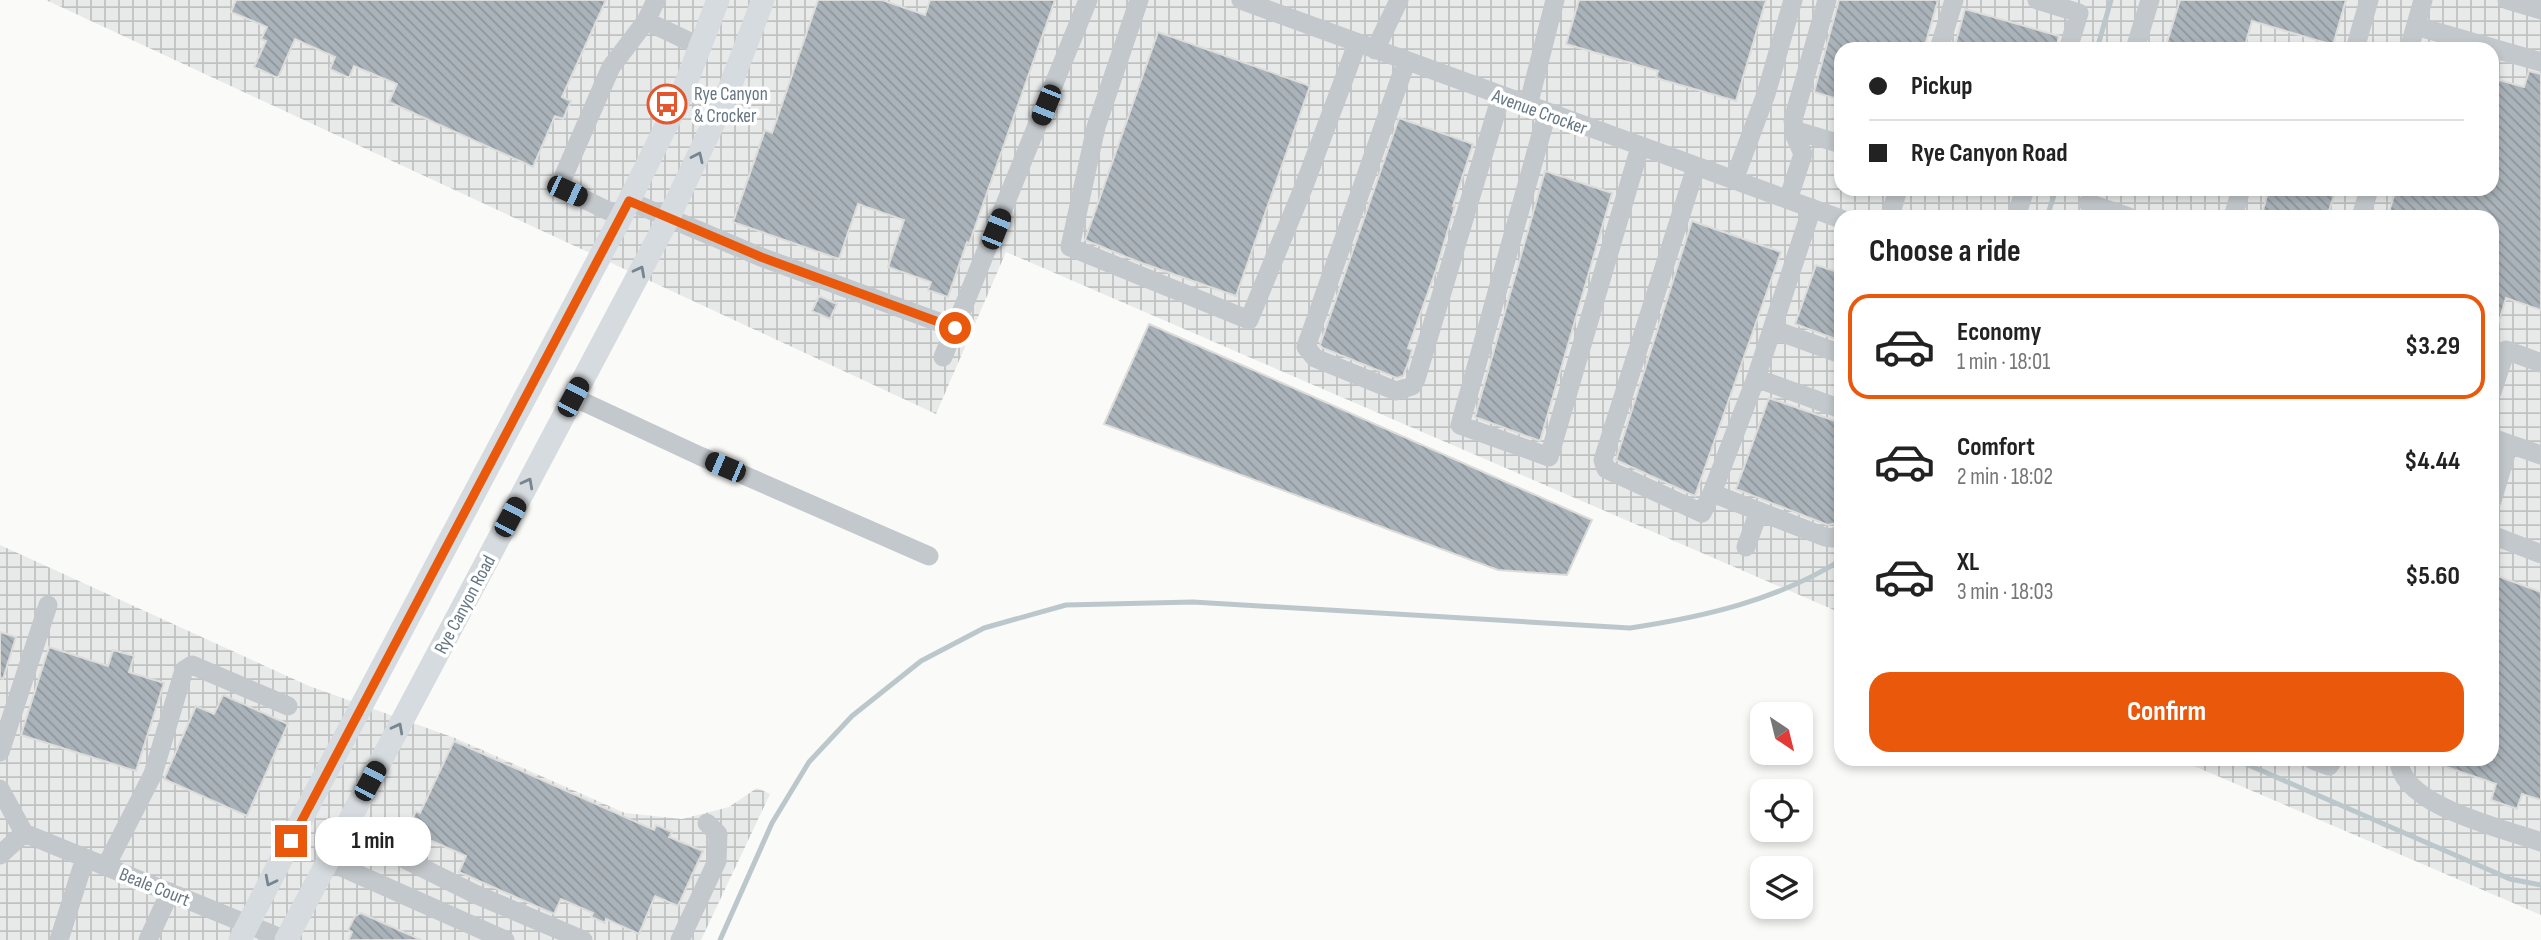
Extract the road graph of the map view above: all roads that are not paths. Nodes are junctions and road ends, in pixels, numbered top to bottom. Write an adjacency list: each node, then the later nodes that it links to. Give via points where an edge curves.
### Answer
1 (656, 0): 18 (street)
2 (718, 0): 26 (main road)
3 (763, 0): 45 (main road, Rye Canyon Road, one-way to 3, via 726,97)
4 (1088, 0): 46 (street)
5 (1139, 0): 27 (street, via 1096,127 1070,247 1249,320)
6 (1241, 0): 27 (street, Avenue Crocker)
7 (1399, 0): 27 (street)
8 (1555, 0): 32 (street)
9 (1793, 0): 38 (street, via 1766,94)
10 (1827, 0): 34 (street)
11 (1954, 0): 20 (street)
12 (2037, 0): 21 (street, via 2079,13)
13 (2150, 0): 22 (street)
14 (2369, 0): 23 (street)
15 (2423, 0): 19 (street)
16 (2507, 0): 17 (street)
17 (2541, 10)
18 (646, 21): 26 (street); 42 (street, via 611,68 561,182 567,191)
19 (2416, 26): 24 (street); 25 (street)
20 (1941, 42)
21 (2070, 42)
22 (2137, 42)
23 (2357, 42)
24 (2411, 42)
25 (2472, 42)
26 (701, 47): 42 (main road)
27 (1366, 47): 29 (street, Avenue Crocker)
28 (2499, 50): 30 (street)
29 (1406, 62): 31 (street, Avenue Crocker); 31 (street, via 1306,347 1315,358 1396,391 1412,386 1416,379)
30 (2541, 62)
31 (1501, 96): 32 (street, Avenue Crocker)
32 (1528, 106): 33 (street, Avenue Crocker)
33 (1547, 113): 36 (street, Avenue Crocker); 36 (street, via 1460,425 1549,457)
34 (1794, 130): 35 (street); 39 (street, via 1803,154)
35 (1834, 142)
36 (1640, 147): 37 (street, Avenue Crocker)
37 (1696, 167): 38 (street, Avenue Crocker); 57 (street, via 1603,460 1613,474 1702,513)
38 (1734, 180): 39 (street, Avenue Crocker)
39 (1788, 200): 41 (street, Avenue Crocker)
40 (2087, 203): 43 (street)
41 (1811, 208): 44 (street, Avenue Crocker); 47 (street)
42 (625, 209): 45 (street); 78 (main road, one-way to 78)
43 (2108, 210)
44 (1834, 216)
45 (668, 219): 46 (street); 53 (main road, Rye Canyon Road, one-way to 45)
46 (955, 328): 49 (street)
47 (1772, 329): 48 (street); 52 (street)
48 (1834, 351)
49 (943, 356)
50 (2541, 363): 51 (street, via 2506,350)
51 (2499, 371)
52 (1756, 378): 54 (street); 57 (street)
53 (573, 397): 63 (street); 70 (main road, Rye Canyon Road, one-way to 53)
54 (1834, 406)
55 (2501, 441): 56 (street)
56 (2541, 455)
57 (1712, 493): 58 (street)
58 (1759, 512): 59 (street); 61 (street)
59 (1834, 538)
60 (2499, 538): 62 (street)
61 (1746, 548)
62 (2541, 554)
63 (929, 556)
64 (48, 605): 66 (street)
65 (288, 706): 76 (street, via 188,666 153,774)
66 (0, 752)
67 (2399, 766): 72 (street, via 2418,793 2448,810)
68 (0, 789): 71 (street)
69 (707, 823): 84 (street, via 718,834 717,861)
70 (344, 829): 75 (main road, Rye Canyon Road); 83 (street, via 475,894)
71 (24, 833): 73 (street); 74 (street, Beale Court)
72 (2541, 842)
73 (0, 855)
74 (85, 858): 76 (street, Beale Court); 79 (street)
75 (328, 861): 81 (main road, Rye Canyon Road); 82 (street)
76 (106, 866): 77 (street, Beale Court)
77 (170, 892): 78 (street, Beale Court); 80 (street)
78 (244, 932): 81 (street, Beale Court)
79 (59, 940)
80 (148, 940)
81 (286, 940)
82 (505, 940)
83 (583, 940)
84 (680, 940)

